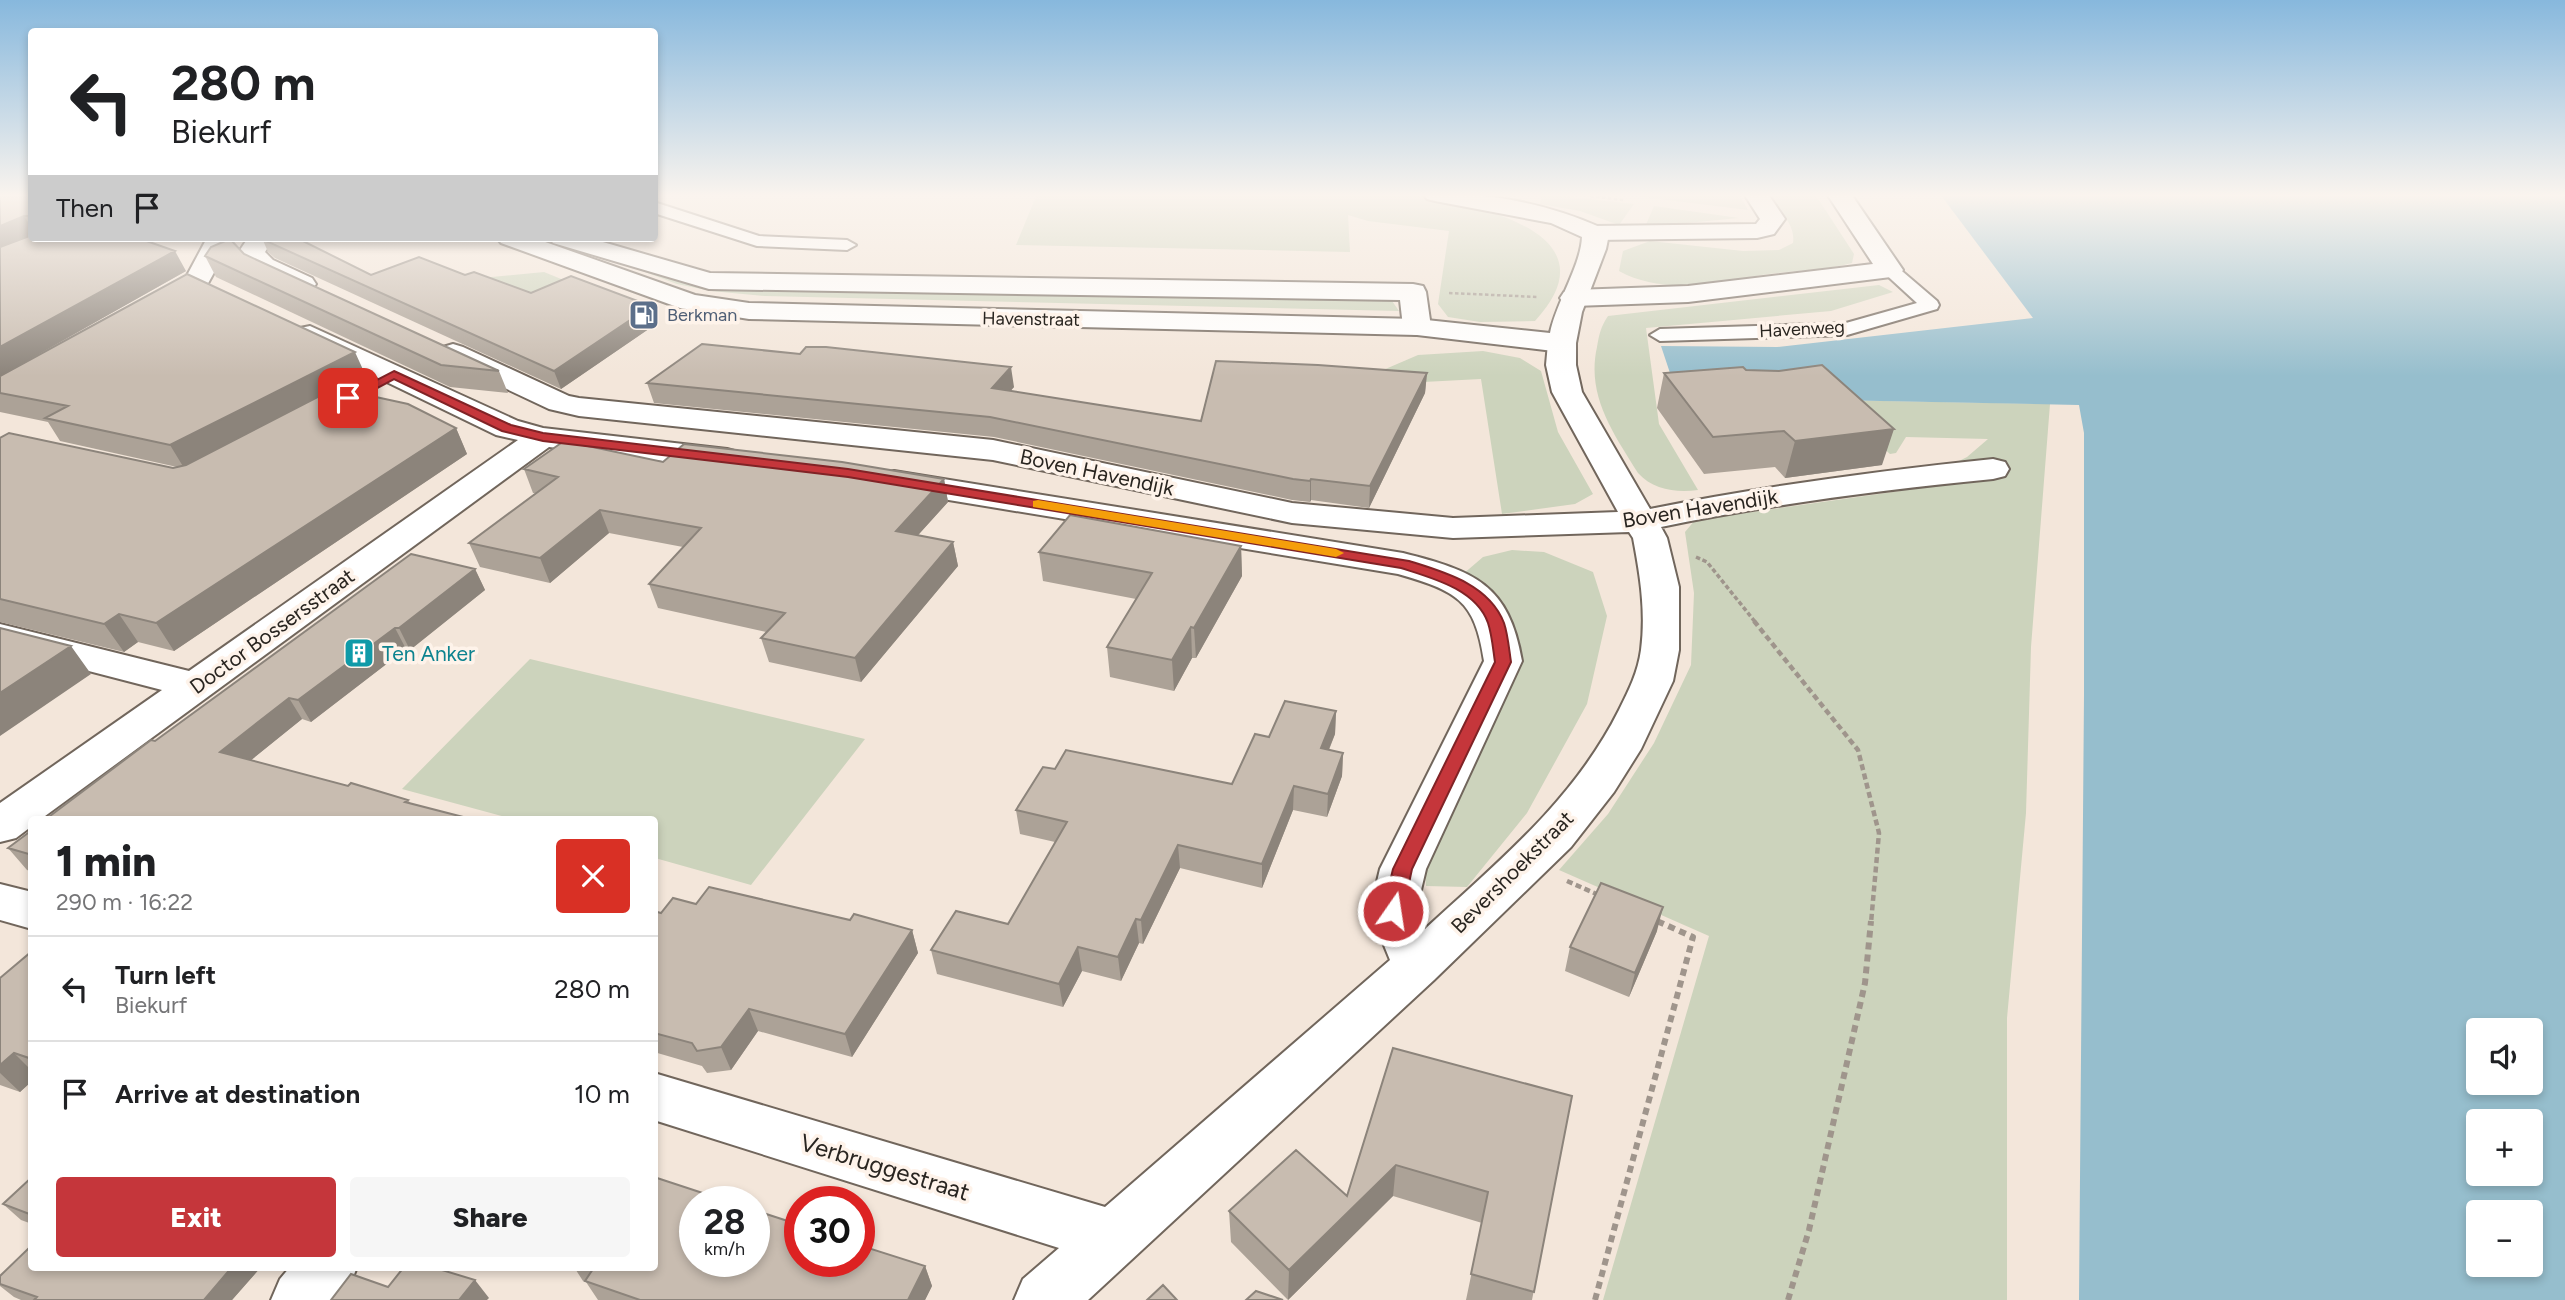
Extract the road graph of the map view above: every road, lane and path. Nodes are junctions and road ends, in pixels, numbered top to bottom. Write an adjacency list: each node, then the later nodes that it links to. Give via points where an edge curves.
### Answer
1 (209, 255): 10 (street)
2 (253, 255): 12 (street, via 264,266)
3 (557, 255): 15 (street, Havenstraat, via 690,302 749,311)
4 (619, 255): 9 (street)
5 (647, 255): 9 (street)
6 (1590, 255): 13 (street, Bevershoekstraat)
7 (1880, 255): 8 (street, Havenweg)
8 (1890, 270): 13 (street, via 1689,294); 16 (lane, Havenweg, via 1930,305 1847,329)
9 (709, 281): 11 (street)
10 (198, 289)
11 (1413, 292): 13 (path); 15 (street)
12 (326, 295)
13 (1574, 298): 18 (street, Bevershoekstraat)
14 (284, 322): 19 (street)
15 (1417, 327): 18 (street, Havenstraat)
16 (1660, 335)
17 (425, 340): 25 (street, Boven Havendijk, via 560,403 579,407 993,450 1292,513 1453,528)
18 (1562, 343): 25 (street, Bevershoekstraat, via 1567,392)
19 (394, 374): 20 (street); 21 (street, via 507,428)
20 (358, 393)
21 (543, 437): 22 (street); 27 (street, Doctor Bossersstraat)
22 (765, 463)
23 (1993, 469): 25 (street, Boven Havendijk, via 1733,502)
24 (862, 476): 34 (street, via 1404,564 1440,575 1489,608 1503,662 1403,869 1393,911)
25 (1645, 530): 29 (street, Bevershoekstraat, via 1661,587 1660,650 1653,681 1636,721 1599,781 1555,835); 41 (path, via 1707,562 1858,750 1879,834 1865,983 1809,1230)
26 (0, 636): 27 (street)
27 (196, 686): 28 (street, Doctor Bossersstraat)
28 (0, 826)
29 (1525, 862): 30 (path); 34 (street, Bevershoekstraat)
30 (1609, 900)
31 (0, 902): 32 (street)
32 (28, 910)
33 (1645, 916): 40 (path, via 1693,937)
34 (1417, 966): 36 (street, Bevershoekstraat)
35 (658, 1097): 36 (street, Verbruggestraat)
36 (1115, 1238): 39 (street, Bevershoekstraat)
37 (325, 1271): 38 (street)
38 (301, 1300)
39 (1044, 1300)
40 (1595, 1300)
41 (1788, 1300)

